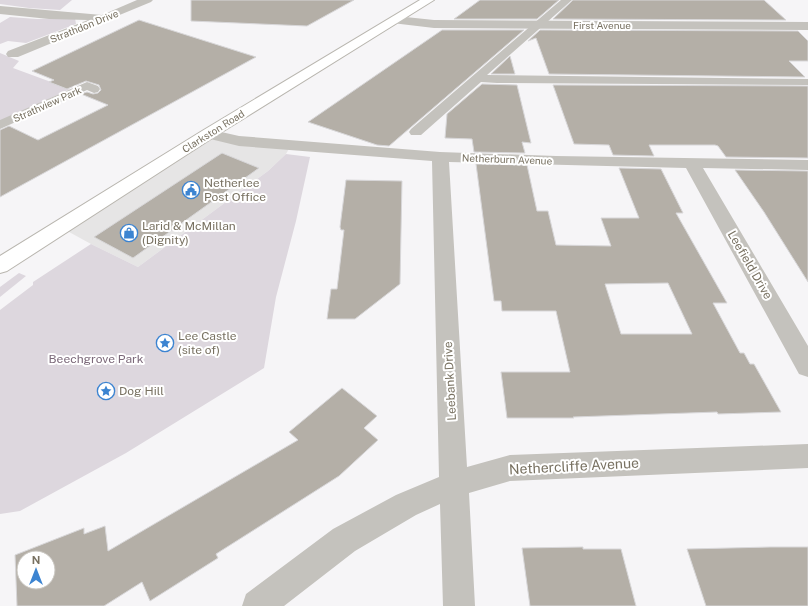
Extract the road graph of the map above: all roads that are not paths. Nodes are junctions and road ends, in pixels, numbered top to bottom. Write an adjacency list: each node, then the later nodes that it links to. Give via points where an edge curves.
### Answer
1 (147, 0): 5 (street, Strathdon Drive)
2 (428, 0): 6 (main road, Clarkston Road)
3 (567, 0): 7 (lane)
4 (0, 10): 5 (street)
5 (107, 17): 9 (street, Strathdon Drive)
6 (396, 20): 7 (street, First Avenue, via 434,24); 15 (main road, Clarkston Road)
7 (539, 25): 8 (street, First Avenue); 10 (lane)
8 (808, 26)
9 (14, 50)
10 (479, 78): 11 (lane); 14 (lane)
11 (808, 82)
12 (94, 89): 13 (lane, Strathview Park, via 87,86)
13 (0, 125)
14 (416, 132)
15 (208, 134): 16 (street, Netherburn Avenue, via 239,141); 19 (main road, Clarkston Road)
16 (440, 157): 17 (street, Netherburn Avenue); 22 (street, Leebank Drive)
17 (692, 164): 18 (street, Netherburn Avenue); 20 (street, Leefield Drive)
18 (808, 165)
19 (0, 266)
20 (808, 367)
21 (808, 456): 22 (street, Nethercliffe Avenue, via 510,468)
22 (454, 484): 23 (street, Nethercliffe Avenue, via 406,504 344,540); 24 (street, Leebank Drive)
23 (258, 606)
24 (459, 606)

